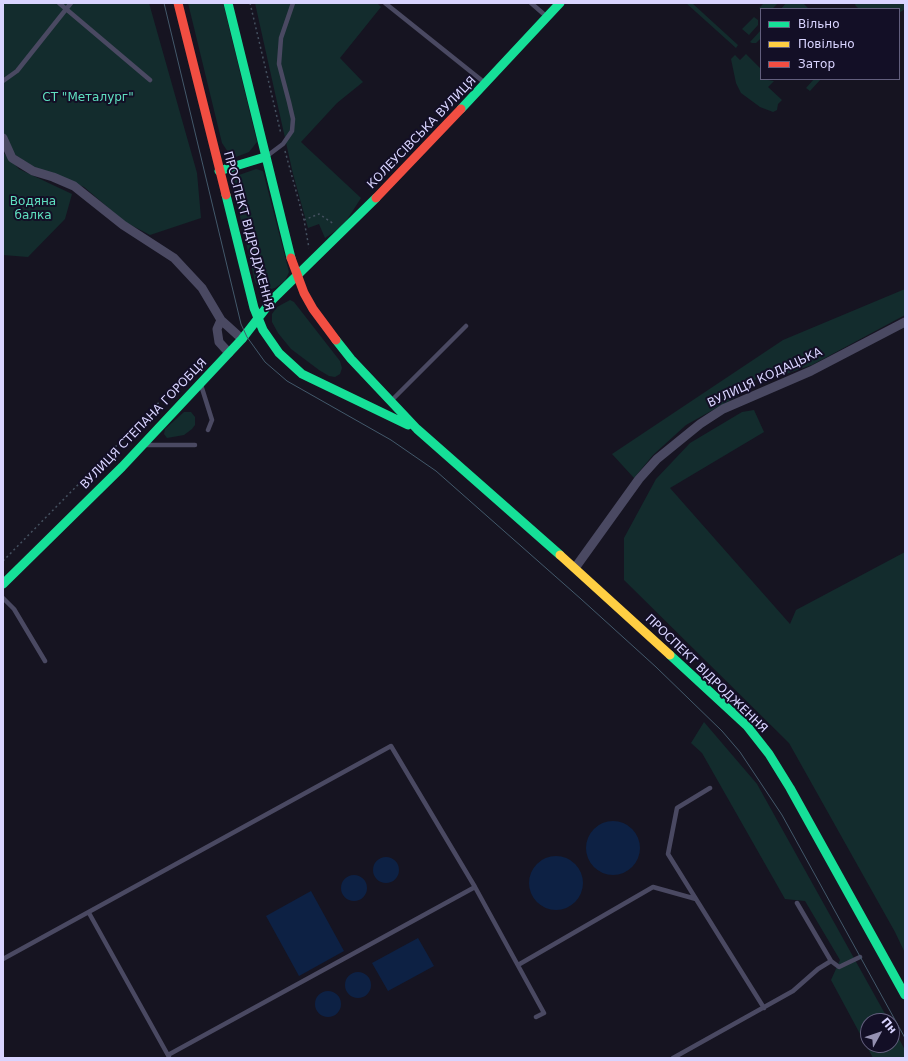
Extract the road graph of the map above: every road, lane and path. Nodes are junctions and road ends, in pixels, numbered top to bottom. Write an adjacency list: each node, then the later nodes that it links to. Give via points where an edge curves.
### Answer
1 (59, 3): 10 (lane)
2 (71, 3): 10 (lane)
3 (178, 3): 18 (street, ПРОСПЕКТ ВІДРОДЖЕННЯ)
4 (228, 3): 17 (street, ПРОСПЕКТ ВІДРОДЖЕННЯ)
5 (250, 3): 16 (path)
6 (293, 3): 16 (lane, via 279,46 279,64 293,119 292,131)
7 (385, 3): 14 (lane)
8 (531, 3): 11 (lane)
9 (560, 3): 11 (street, КОЛЕУСІВСЬКА ВУЛИЦЯ)
10 (66, 9): 12 (lane); 13 (lane, via 17,71)
11 (547, 17): 14 (street, КОЛЕУСІВСЬКА ВУЛИЦЯ)
12 (150, 80)
13 (3, 81)
14 (486, 83): 20 (street, КОЛЕУСІВСЬКА ВУЛИЦЯ, via 408,167)
15 (4, 144): 24 (street, via 12,158 33,171 74,186 123,225 174,258 202,288)
16 (283, 144): 17 (lane); 19 (path)
17 (265, 157): 18 (street); 22 (street, ПРОСПЕКТ ВІДРОДЖЕННЯ)
18 (219, 171): 23 (street, ПРОСПЕКТ ВІДРОДЖЕННЯ)
19 (304, 220): 20 (path, via 319,214); 21 (path)
20 (344, 230): 21 (street, КОЛЕУСІВСЬКА ВУЛИЦЯ)
21 (312, 261): 22 (street, КОЛЕУСІВСЬКА ВУЛИЦЯ)
22 (297, 276): 23 (street, ВУЛИЦЯ СТЕПАНА ГОРОБЦЯ, via 273,299); 31 (street, ПРОСПЕКТ ВІДРОДЖЕННЯ, via 318,315 351,359)
23 (258, 319): 27 (street, ВУЛИЦЯ СТЕПАНА ГОРОБЦЯ); 32 (street, ПРОСПЕКТ ВІДРОДЖЕННЯ, via 279,353 302,374)
24 (221, 320): 27 (street); 28 (street, via 217,336)
25 (905, 322): 37 (street, ВУЛИЦЯ КОДАЦЬКА, via 811,371 723,409 700,424 657,459)
26 (466, 326): 31 (lane)
27 (242, 339): 28 (street, ВУЛИЦЯ СТЕПАНА ГОРОБЦЯ)
28 (229, 353): 30 (street, ВУЛИЦЯ СТЕПАНА ГОРОБЦЯ)
29 (179, 382): 36 (path)
30 (201, 383): 33 (lane, via 212,420); 34 (street, ВУЛИЦЯ СТЕПАНА ГОРОБЦЯ)
31 (391, 402): 32 (street, ПРОСПЕКТ ВІДРОДЖЕННЯ)
32 (417, 429): 37 (street, ПРОСПЕКТ ВІДРОДЖЕННЯ)
33 (208, 430)
34 (143, 444): 35 (lane); 38 (street, ВУЛИЦЯ СТЕПАНА ГОРОБЦЯ)
35 (195, 445)
36 (3, 561)
37 (574, 568): 50 (street, ПРОСПЕКТ ВІДРОДЖЕННЯ, via 746,726 769,754)
38 (3, 584)
39 (3, 598): 40 (lane, via 14,609)
40 (45, 661)
41 (710, 788): 43 (lane, via 677,808 668,854)
42 (475, 887): 45 (lane, via 391,746); 49 (lane); 53 (lane)
43 (696, 898): 49 (lane, via 653,887); 51 (lane)
44 (797, 903): 48 (lane)
45 (90, 913): 47 (lane); 53 (lane)
46 (860, 957): 48 (lane, via 839,967)
47 (3, 960)
48 (831, 961): 51 (lane, via 793,991)
49 (518, 965): 52 (lane, via 544,1013)
50 (905, 996)
51 (764, 1008): 54 (lane)
52 (536, 1018)
53 (169, 1057)
54 (673, 1058)

